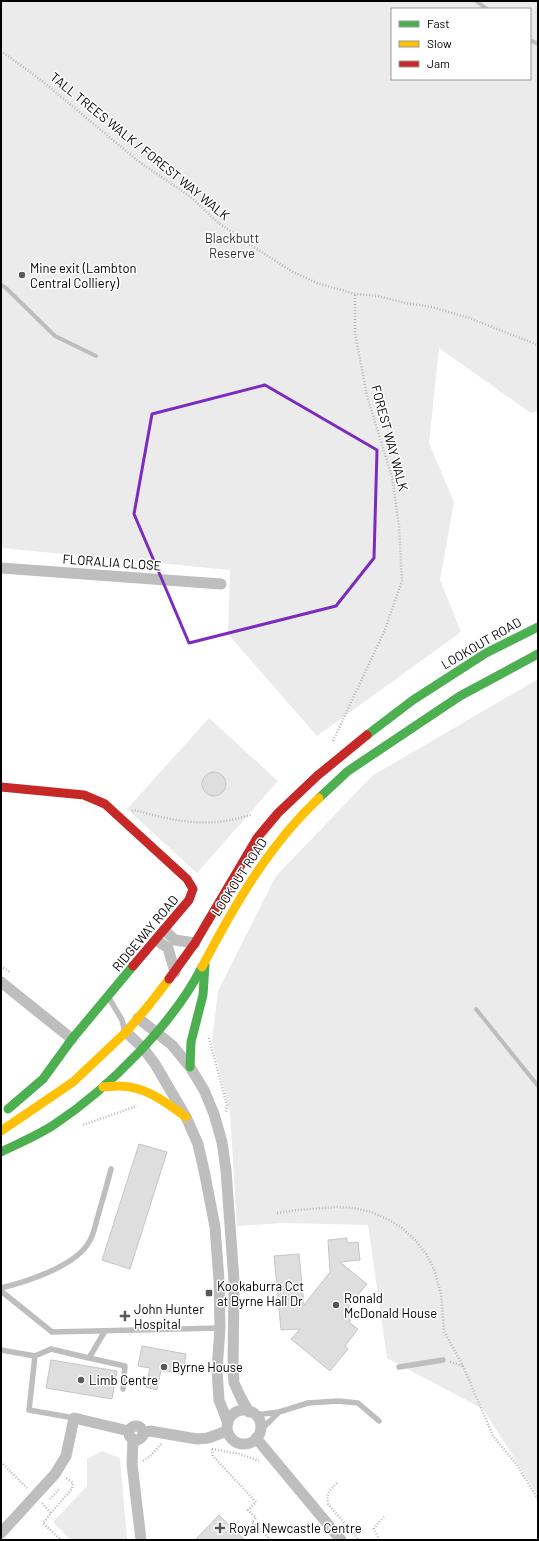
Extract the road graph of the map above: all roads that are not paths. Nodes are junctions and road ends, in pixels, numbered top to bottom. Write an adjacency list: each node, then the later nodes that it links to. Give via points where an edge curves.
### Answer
1 (1, 568): 2 (street, FLORALIA CLOSE)
2 (221, 584)
3 (538, 627): 8 (main road, LOOKOUT ROAD, via 486,654 413,700 317,776 278,813 257,838)
4 (538, 654): 9 (main road, LOOKOUT ROAD, via 460,696 348,771 299,817 256,872 229,916)
5 (1, 787): 6 (main road, RIDGEWAY ROAD, via 84,795 105,804 187,879 193,889 189,900)
6 (164, 930): 7 (main road, RIDGEWAY ROAD); 8 (street, via 175,940)
7 (156, 940): 10 (street, via 168,948); 12 (main road, RIDGEWAY ROAD)
8 (195, 943): 10 (main road, LOOKOUT ROAD)
9 (205, 964): 15 (main road, LOOKOUT ROAD); 21 (main road, via 203,995 191,1042)
10 (174, 972): 13 (main road, LOOKOUT ROAD)
11 (1, 982): 16 (street)
12 (108, 997): 14 (lane); 16 (main road, RIDGEWAY ROAD)
13 (138, 1018): 14 (main road, LOOKOUT ROAD); 15 (street)
14 (126, 1032): 17 (lane); 18 (street); 25 (main road, LOOKOUT ROAD, via 73,1082)
15 (157, 1032): 18 (main road, LOOKOUT ROAD); 21 (street)
16 (72, 1039): 23 (main road, RIDGEWAY ROAD, via 44,1079)
17 (128, 1044)
18 (143, 1048): 20 (main road, LOOKOUT ROAD); 24 (street)
19 (130, 1053): 20 (lane)
20 (129, 1063): 22 (main road, LOOKOUT ROAD)
21 (190, 1067): 39 (street, via 204,1090 222,1142 234,1281 234,1383)
22 (103, 1087): 24 (main road, via 122,1086 144,1090); 26 (main road, LOOKOUT ROAD, via 54,1125)
23 (8, 1109)
24 (186, 1117): 30 (street, via 198,1144 214,1227)
25 (1, 1131)
26 (1, 1152)
27 (111, 1169): 28 (lane, via 93,1234 84,1250 44,1274)
28 (1, 1288)
29 (1, 1291): 31 (lane, via 52,1332)
30 (220, 1328): 31 (lane); 42 (street, via 217,1370 219,1400)
31 (105, 1331): 34 (lane)
32 (1, 1350): 33 (lane)
33 (35, 1356): 34 (lane, via 51,1349); 40 (lane, via 29,1410)
34 (88, 1358): 37 (lane, via 125,1366)
35 (443, 1360): 36 (lane)
36 (399, 1367)
37 (123, 1389)
38 (279, 1412): 39 (lane); 41 (lane, via 308,1403 348,1402 358,1403); 44 (lane)
39 (252, 1414): 42 (street, via 242,1411 236,1413 230,1418); 44 (street, via 260,1423)
40 (74, 1418): 43 (street); 45 (street, via 66,1456 55,1474)
41 (379, 1421)
42 (227, 1427): 43 (street, via 208,1438 197,1439 150,1431); 44 (street, via 232,1439 239,1443 248,1443)
43 (135, 1435): 46 (street, via 132,1464)
44 (258, 1435): 47 (street)
45 (1, 1533)
46 (141, 1540)
47 (341, 1540)

